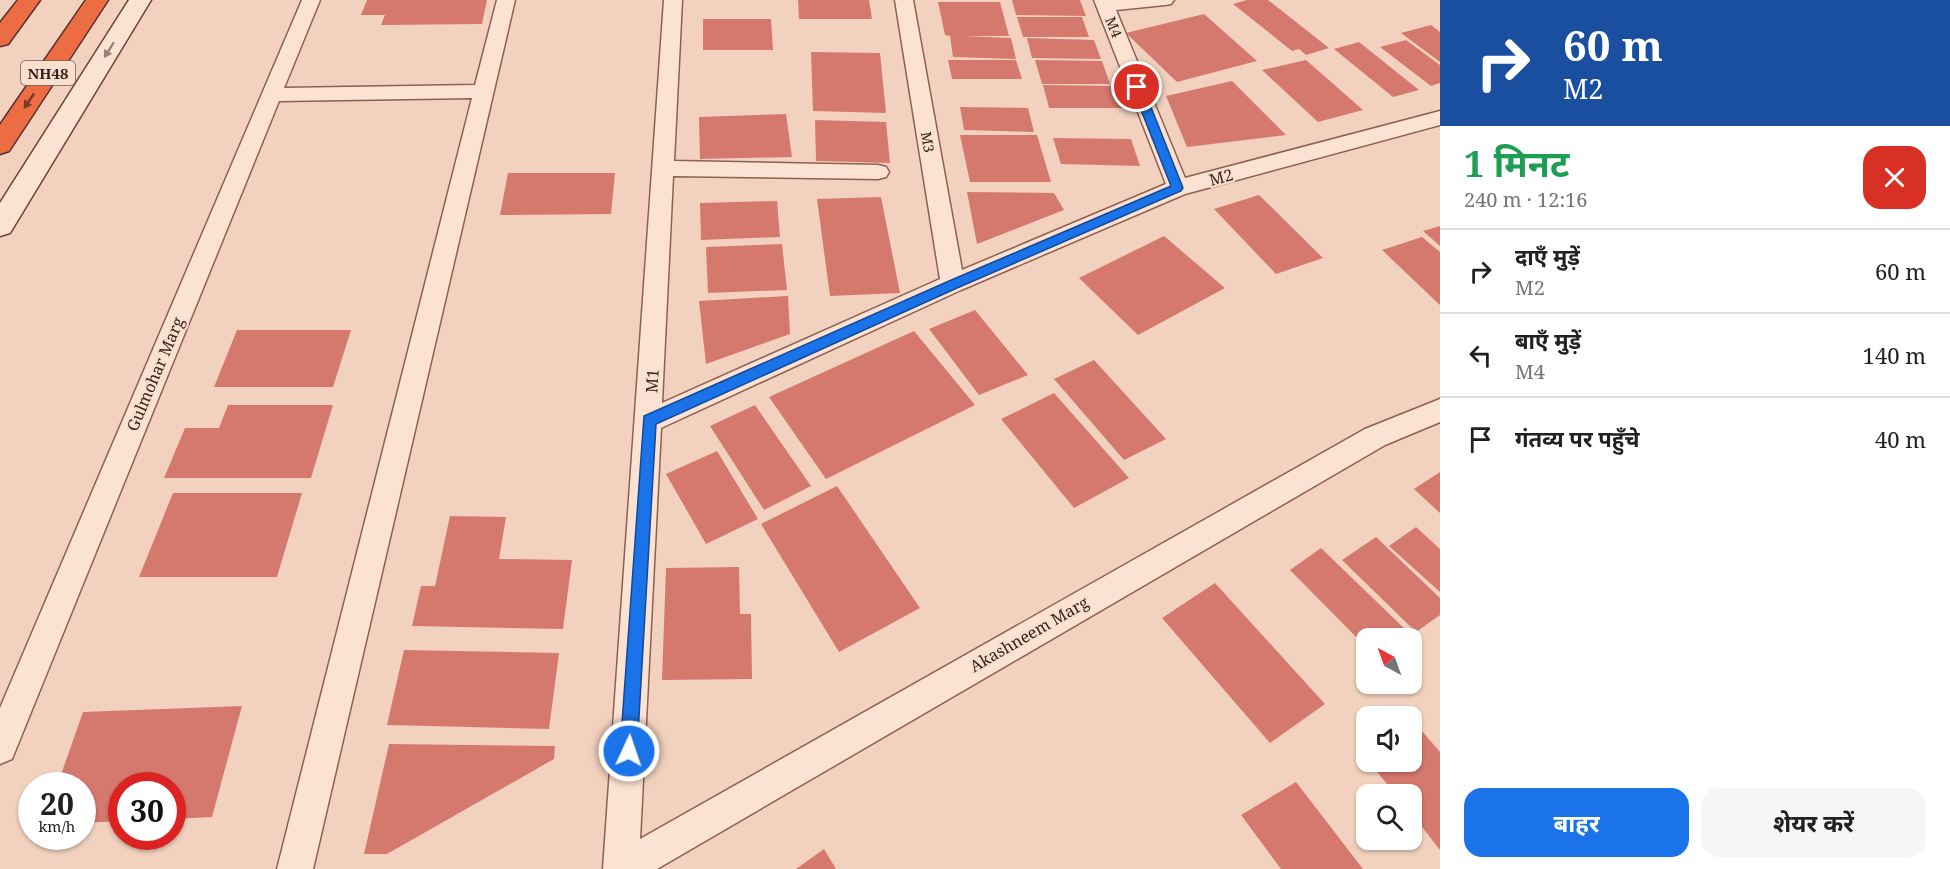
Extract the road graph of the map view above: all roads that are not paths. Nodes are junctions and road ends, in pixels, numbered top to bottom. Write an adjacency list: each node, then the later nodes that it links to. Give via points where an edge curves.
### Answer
1 (29, 0): 10 (highway)
2 (97, 0): 14 (highway, NH48, one-way to 14)
3 (140, 0): 18 (main road, one-way to 18)
4 (311, 0): 12 (street, Gulmohar Marg)
5 (506, 0): 11 (street)
6 (673, 0): 15 (street, M1)
7 (904, 0): 19 (street, M3)
8 (1165, 0): 9 (street)
9 (1104, 3): 17 (street, M4)
10 (0, 39)
11 (484, 92): 12 (street); 23 (street)
12 (271, 95): 22 (street, Gulmohar Marg)
13 (1440, 118): 17 (street, M2)
14 (0, 145)
15 (664, 168): 16 (street); 21 (street, M1)
16 (878, 172)
17 (1178, 188): 19 (street, M2)
18 (0, 226)
19 (953, 284): 21 (street, M2)
20 (1440, 410): 24 (street, Akashneem Marg, via 1374,437)
21 (649, 420): 24 (street, M1)
22 (0, 747)
23 (295, 869)
24 (622, 869)

